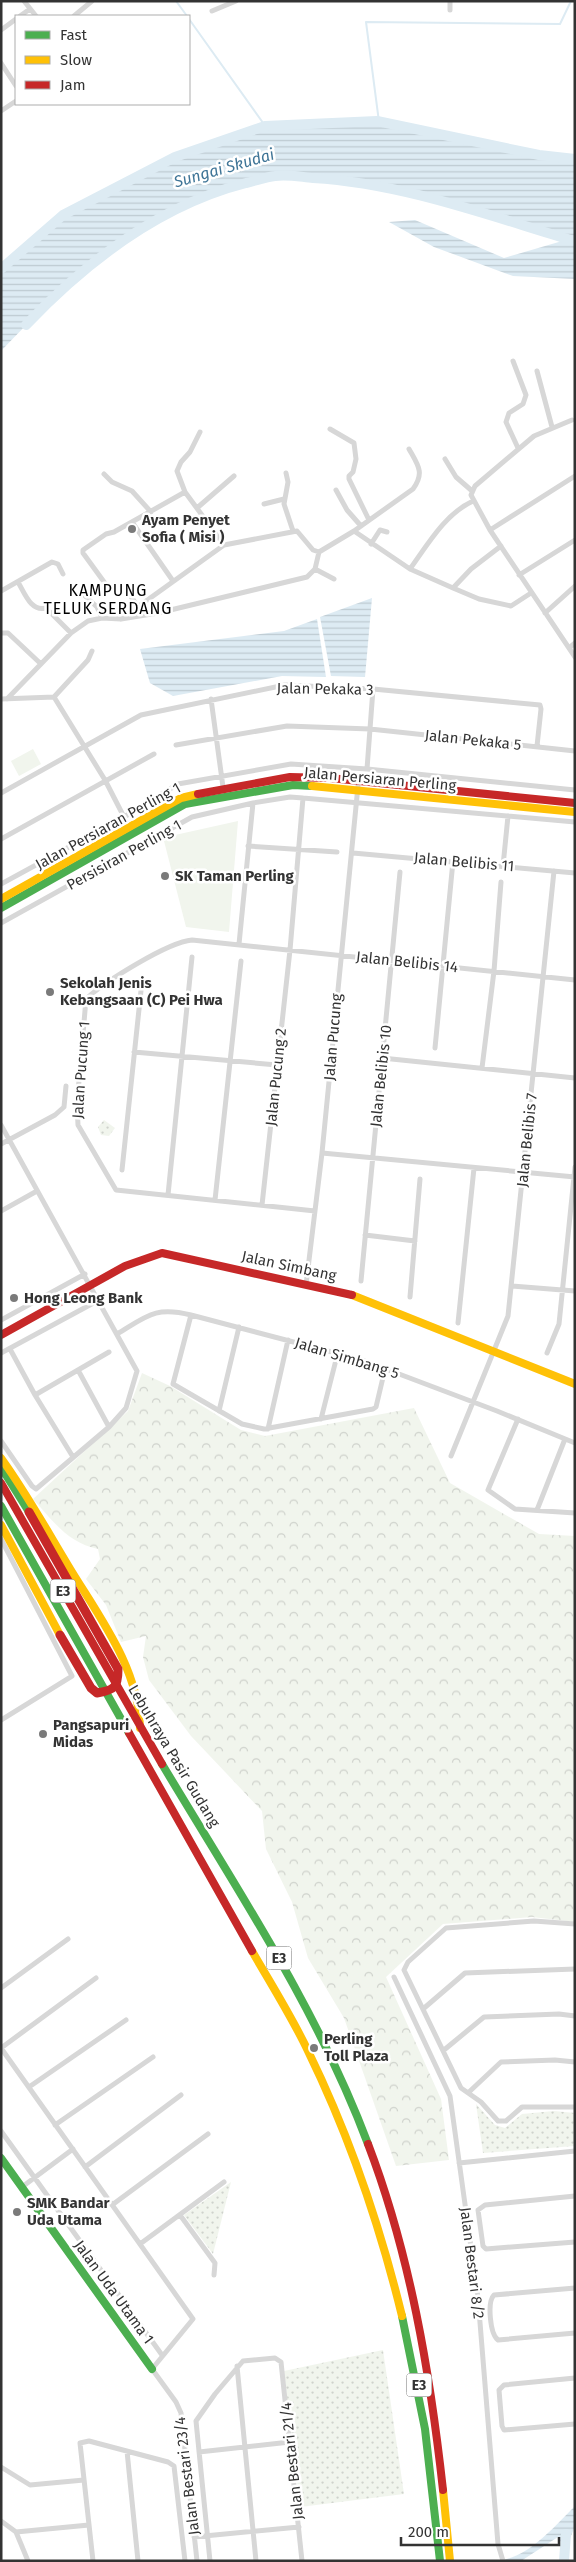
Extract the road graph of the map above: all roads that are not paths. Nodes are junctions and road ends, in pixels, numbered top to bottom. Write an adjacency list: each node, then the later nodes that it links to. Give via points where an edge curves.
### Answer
1 (24, 1): 5 (street)
2 (92, 1): 10 (street)
3 (450, 1): 6 (street)
4 (232, 2): 7 (street)
5 (30, 9): 8 (street); 9 (street)
6 (450, 10)
7 (212, 11)
8 (21, 15)
9 (35, 15)
10 (75, 15)
11 (15, 20): 12 (street)
12 (1, 30)
13 (1, 63): 14 (street)
14 (15, 84)
15 (15, 102): 16 (street)
16 (1, 111)
17 (513, 361): 23 (street, via 526,395 523,404 510,413 506,422)
18 (538, 371): 20 (street)
19 (572, 420): 20 (street)
20 (552, 427): 23 (street)
21 (330, 429): 38 (street, via 354,443 356,459 349,479)
22 (200, 432): 32 (street, via 177,471)
23 (518, 448): 31 (street)
24 (409, 449): 38 (street, via 421,473 420,480 413,489)
25 (445, 459): 31 (street, via 456,477)
26 (286, 473): 33 (street, via 288,482)
27 (104, 474): 37 (street, via 112,482 132,491)
28 (234, 476): 36 (street)
29 (575, 476): 41 (street)
30 (336, 490): 40 (street, via 347,510)
31 (472, 490): 34 (street)
32 (185, 492): 36 (street); 37 (street)
33 (284, 499): 35 (street); 42 (street)
34 (473, 501): 41 (street); 51 (street, via 449,518)
35 (264, 504)
36 (197, 508): 47 (street)
37 (150, 512): 39 (street)
38 (369, 520): 40 (street)
39 (132, 522): 55 (street); 62 (street, via 106,534 83,553 107,586 124,586)
40 (362, 526): 43 (street)
41 (490, 530): 48 (street)
42 (293, 531): 47 (street); 49 (street, via 300,533 313,550)
43 (354, 531): 46 (street); 49 (street)
44 (387, 532): 46 (street, via 380,530)
45 (575, 540): 53 (street)
46 (371, 544): 51 (street)
47 (224, 545): 55 (street)
48 (501, 546): 53 (street); 58 (street)
49 (319, 552): 50 (street)
50 (315, 569): 54 (street); 65 (street, via 298,579)
51 (410, 569): 58 (street)
52 (63, 574): 56 (street, via 58,564 52,562)
53 (520, 575): 60 (street)
54 (334, 579)
55 (174, 581): 62 (street)
56 (18, 582): 59 (street); 67 (street, via 34,608 46,608)
57 (575, 586): 63 (street)
58 (453, 588): 60 (street, via 479,599 511,606)
59 (1, 591)
60 (531, 594): 63 (street)
61 (84, 595): 64 (street, via 97,607)
62 (138, 607): 65 (street)
63 (544, 613): 69 (street)
64 (102, 618): 65 (street); 67 (street, via 88,621)
65 (121, 619)
66 (1, 633): 72 (street, via 8,633)
67 (71, 633): 72 (street)
68 (575, 643): 69 (street)
69 (569, 648): 71 (street)
70 (92, 651): 74 (street, via 88,660)
71 (575, 657)
72 (41, 664): 75 (street)
73 (373, 689): 76 (street, Jalan Pekaka 3, via 285,685); 77 (street); 81 (street, Jalan Pekaka 3, via 540,704)
74 (54, 697): 75 (street); 79 (street)
75 (3, 699)
76 (211, 699): 78 (street); 79 (street, Jalan Pekaka 3, via 141,715)
77 (370, 729): 78 (street, Jalan Pekaka 5, via 287,726); 81 (street, Jalan Pekaka 5); 84 (street)
78 (215, 738): 80 (street, Jalan Pekaka 5); 85 (street)
79 (84, 745): 86 (street); 90 (street, Jalan Pekaka 3)
80 (176, 745)
81 (537, 746): 82 (street, Jalan Pekaka 5)
82 (575, 751)
83 (154, 754): 86 (street)
84 (367, 768): 85 (street, Jalan Persiaran Perling 1, via 291,764); 89 (street, Jalan Persiaran Perling 1)
85 (222, 776): 88 (street); 97 (street, Jalan Persiaran Perling 1, via 178,784)
86 (105, 780): 97 (street); 99 (street)
87 (358, 785): 88 (main road, Jalan Persiaran Perling, via 290,777); 92 (street, Jalan Pucung); 94 (main road, Jalan Persiaran Perling); 95 (main road, Jalan Persiaran Perling); 112 (main road, Jalan Persiaran Perling, via 293,786 185,804)
88 (223, 787): 111 (main road, Jalan Persiaran Perling, via 172,802)
89 (575, 790)
90 (1, 793)
91 (304, 798): 92 (street); 93 (street); 101 (street, Jalan Pucung 2)
92 (357, 802): 96 (street); 103 (street, Jalan Pucung)
93 (253, 803): 100 (street); 113 (street, Persisiran Perling 1, via 192,817)
94 (575, 803)
95 (575, 812)
96 (508, 816): 98 (street); 105 (street)
97 (124, 817): 110 (street, Jalan Persiaran Perling 1)
98 (575, 822)
99 (1, 839)
100 (248, 846): 101 (street); 114 (street)
101 (299, 850): 102 (street); 115 (street, Jalan Pucung 2)
102 (337, 852)
103 (353, 853): 104 (street, Jalan Belibis 11); 116 (street, Jalan Pucung)
104 (453, 861): 105 (street, Jalan Belibis 11); 120 (street)
105 (503, 866): 106 (street, Jalan Belibis 11)
106 (554, 871): 108 (street, Jalan Belibis 11); 122 (street, Jalan Belibis 7)
107 (400, 872): 118 (street, Jalan Belibis 10)
108 (575, 874)
109 (501, 882): 121 (street)
110 (1, 884)
111 (1, 899)
112 (1, 908)
113 (1, 923)
114 (239, 944): 115 (street, Jalan Belibis 14); 136 (street, Jalan Pucung 1, via 181,941 98,987 86,999)
115 (290, 950): 116 (street, Jalan Belibis 14); 130 (street, Jalan Pucung 2)
116 (340, 955): 118 (street, Jalan Belibis 14); 140 (street, Jalan Pucung)
117 (192, 957): 127 (street)
118 (392, 960): 120 (street, Jalan Belibis 14); 128 (street, Jalan Belibis 10)
119 (241, 962): 129 (street)
120 (442, 966): 121 (street, Jalan Belibis 14); 125 (street)
121 (494, 971): 122 (street, Jalan Belibis 14); 131 (street)
122 (544, 976): 123 (street, Jalan Belibis 14); 132 (street, Jalan Belibis 7)
123 (575, 980)
124 (142, 981): 126 (street)
125 (435, 1048)
126 (134, 1052): 127 (street); 144 (street)
127 (184, 1056): 129 (street); 149 (street)
128 (382, 1058): 131 (street); 141 (street, Jalan Belibis 10)
129 (230, 1060): 130 (street); 150 (street)
130 (277, 1065): 151 (street, Jalan Pucung 2)
131 (482, 1068): 132 (street)
132 (534, 1073): 133 (street); 145 (street, Jalan Belibis 7)
133 (575, 1078)
134 (66, 1086): 135 (street)
135 (65, 1103): 136 (street); 138 (street, via 55,1115)
136 (77, 1104): 149 (street, Jalan Pucung 1, via 78,1125 116,1190)
137 (1, 1125): 138 (street)
138 (9, 1140): 139 (street); 148 (street)
139 (1, 1144)
140 (322, 1152): 141 (street); 152 (street, Jalan Pucung)
141 (373, 1158): 143 (street); 154 (street, Jalan Belibis 10)
142 (575, 1167): 146 (street)
143 (474, 1168): 145 (street); 167 (street)
144 (122, 1170)
145 (524, 1172): 146 (street); 160 (street, Jalan Belibis 7)
146 (574, 1177): 161 (street)
147 (420, 1179): 155 (street)
148 (38, 1191): 153 (street); 156 (street)
149 (168, 1195): 150 (street, Jalan Pucung 1)
150 (215, 1200): 151 (street, Jalan Pucung 1)
151 (262, 1205): 152 (street, Jalan Pucung 1)
152 (315, 1210): 158 (street, Jalan Pucung)
153 (1, 1211)
154 (365, 1235): 155 (street); 157 (street, Jalan Belibis 10)
155 (415, 1241): 163 (street)
156 (85, 1274): 159 (street); 166 (street)
157 (361, 1281)
158 (306, 1285): 159 (main road, Jalan Simbang, via 162,1253 126,1266); 174 (main road, Jalan Simbang, via 352,1295)
159 (92, 1286): 164 (street); 169 (main road, Jalan Simbang)
160 (512, 1286): 161 (street); 174 (street, Jalan Belibis 7, via 508,1316)
161 (562, 1290): 162 (street); 178 (street, via 560,1324)
162 (575, 1292)
163 (410, 1297)
164 (99, 1300): 170 (street); 173 (street)
165 (191, 1315): 168 (street, Jalan Simbang 5); 170 (street, Jalan Simbang 5, via 172,1310 160,1311); 184 (street, via 174,1384)
166 (1, 1320)
167 (458, 1322)
168 (239, 1327): 172 (street, Jalan Simbang 5); 184 (street)
169 (6, 1329): 171 (main road, Jalan Simbang)
170 (117, 1334): 187 (street, via 137,1371 127,1406)
171 (1, 1335)
172 (288, 1340): 176 (street, Jalan Simbang 5); 188 (street)
173 (10, 1349): 177 (street); 182 (street)
174 (494, 1350): 181 (main road, Jalan Simbang); 183 (street, Jalan Belibis 7)
175 (109, 1352): 180 (street)
176 (338, 1352): 179 (street, Jalan Simbang 5); 185 (street)
177 (1, 1353)
178 (547, 1353)
179 (384, 1368): 183 (street, Jalan Simbang 5); 185 (street, via 376,1407)
180 (78, 1370): 182 (street); 187 (street)
181 (575, 1384)
182 (34, 1395): 193 (street)
183 (472, 1402): 186 (street, Jalan Simbang 5); 192 (street, Jalan Belibis 7)
184 (219, 1411): 188 (street, via 242,1424)
185 (322, 1419): 188 (street)
186 (518, 1420): 189 (street, Jalan Simbang 5); 198 (street, via 488,1490 515,1509)
187 (109, 1427): 193 (street)
188 (268, 1429)
189 (566, 1440): 191 (street, Jalan Simbang 5); 198 (street)
190 (1, 1441): 193 (street, via 34,1489)
191 (575, 1443)
192 (451, 1456)
193 (73, 1457)
194 (1, 1458): 203 (main road, via 27,1493 120,1655 141,1715)
195 (1, 1467): 200 (main road, bridge, via 118,1670 118,1684 114,1690 97,1693 91,1688)
196 (3, 1486): 203 (main road, Lebuhraya Pasir Gudang / E3)
197 (1, 1506): 266 (main road, Lebuhraya Pasir Gudang / E3, via 308,2050 335,2114 399,2299 426,2428)
198 (538, 1510): 199 (street)
199 (575, 1513)
200 (1, 1525)
201 (1, 1539): 202 (street, via 72,1676)
202 (1, 1720)
203 (140, 1728): 267 (main road, Lebuhraya Pasir Gudang / E3, via 277,1954 355,2109 391,2211 414,2294 437,2432)
204 (575, 1924): 210 (street, via 534,1920 446,1928 404,1966)
205 (68, 1938): 209 (street)
206 (575, 1970): 210 (street, via 465,1973)
207 (96, 1978): 213 (street)
208 (394, 1978): 227 (street, Jalan Bestari 8/2, via 450,2096)
209 (1, 1988)
210 (423, 2009): 214 (street)
211 (575, 2016): 214 (street, via 484,2017)
212 (126, 2020): 217 (street)
213 (1, 2048): 217 (street)
214 (444, 2050): 218 (street, via 462,2088)
215 (153, 2057): 221 (street)
216 (575, 2062): 218 (street, via 501,2062)
217 (29, 2087): 221 (street)
218 (469, 2092): 220 (street, via 502,2122 522,2107)
219 (181, 2095): 228 (street)
220 (575, 2108)
221 (55, 2124): 224 (street)
222 (1, 2131): 229 (street)
223 (208, 2134): 233 (street)
224 (73, 2149): 228 (street); 229 (street)
225 (575, 2152): 227 (street)
226 (1, 2158): 231 (main road, Jalan Uda Utama 1)
227 (459, 2163): 268 (street, Jalan Bestari 8/2, via 478,2298 498,2544)
228 (85, 2167): 233 (street)
229 (34, 2178): 231 (street); 240 (street)
230 (224, 2182): 234 (street)
231 (22, 2186): 242 (main road, Jalan Uda Utama 1)
232 (575, 2196): 235 (street, via 485,2205 479,2208 478,2213 486,2249)
233 (112, 2205): 236 (street)
234 (180, 2214): 236 (street); 237 (street, via 215,2263)
235 (575, 2242)
236 (140, 2244): 240 (street, via 192,2318)
237 (214, 2275)
238 (575, 2288): 239 (street, via 497,2295 491,2297 490,2303 493,2335 498,2340)
239 (575, 2333)
240 (162, 2355): 242 (street)
241 (237, 2366): 245 (street, Jalan Bestari 21/4, via 243,2361 274,2358 281,2362); 246 (street); 248 (street, via 196,2421)
242 (152, 2369): 257 (street, Jalan Bestari 23/4, via 181,2413)
243 (575, 2378): 244 (street, via 499,2388 504,2430)
244 (575, 2424)
245 (290, 2442): 246 (street); 253 (street, Jalan Bestari 21/4)
246 (245, 2447): 248 (street); 255 (street)
247 (127, 2451): 250 (street, via 89,2441 80,2443); 260 (street); 261 (street, via 174,2466)
248 (199, 2452): 256 (street)
249 (1, 2467): 250 (street, via 30,2485)
250 (84, 2480): 252 (street)
251 (1, 2522): 254 (street)
252 (89, 2525): 254 (street); 259 (street)
253 (298, 2527): 255 (street); 265 (street, Jalan Bestari 21/4)
254 (16, 2532): 258 (street)
255 (253, 2532): 256 (street); 264 (street)
256 (207, 2536): 257 (street); 263 (street)
257 (194, 2537): 262 (street, Jalan Bestari 23/4)
258 (28, 2561)
259 (93, 2561)
260 (138, 2561)
261 (184, 2561)
262 (197, 2561)
263 (210, 2561)
264 (256, 2561)
265 (302, 2561)
266 (440, 2561)
267 (450, 2561)
268 (503, 2561)

